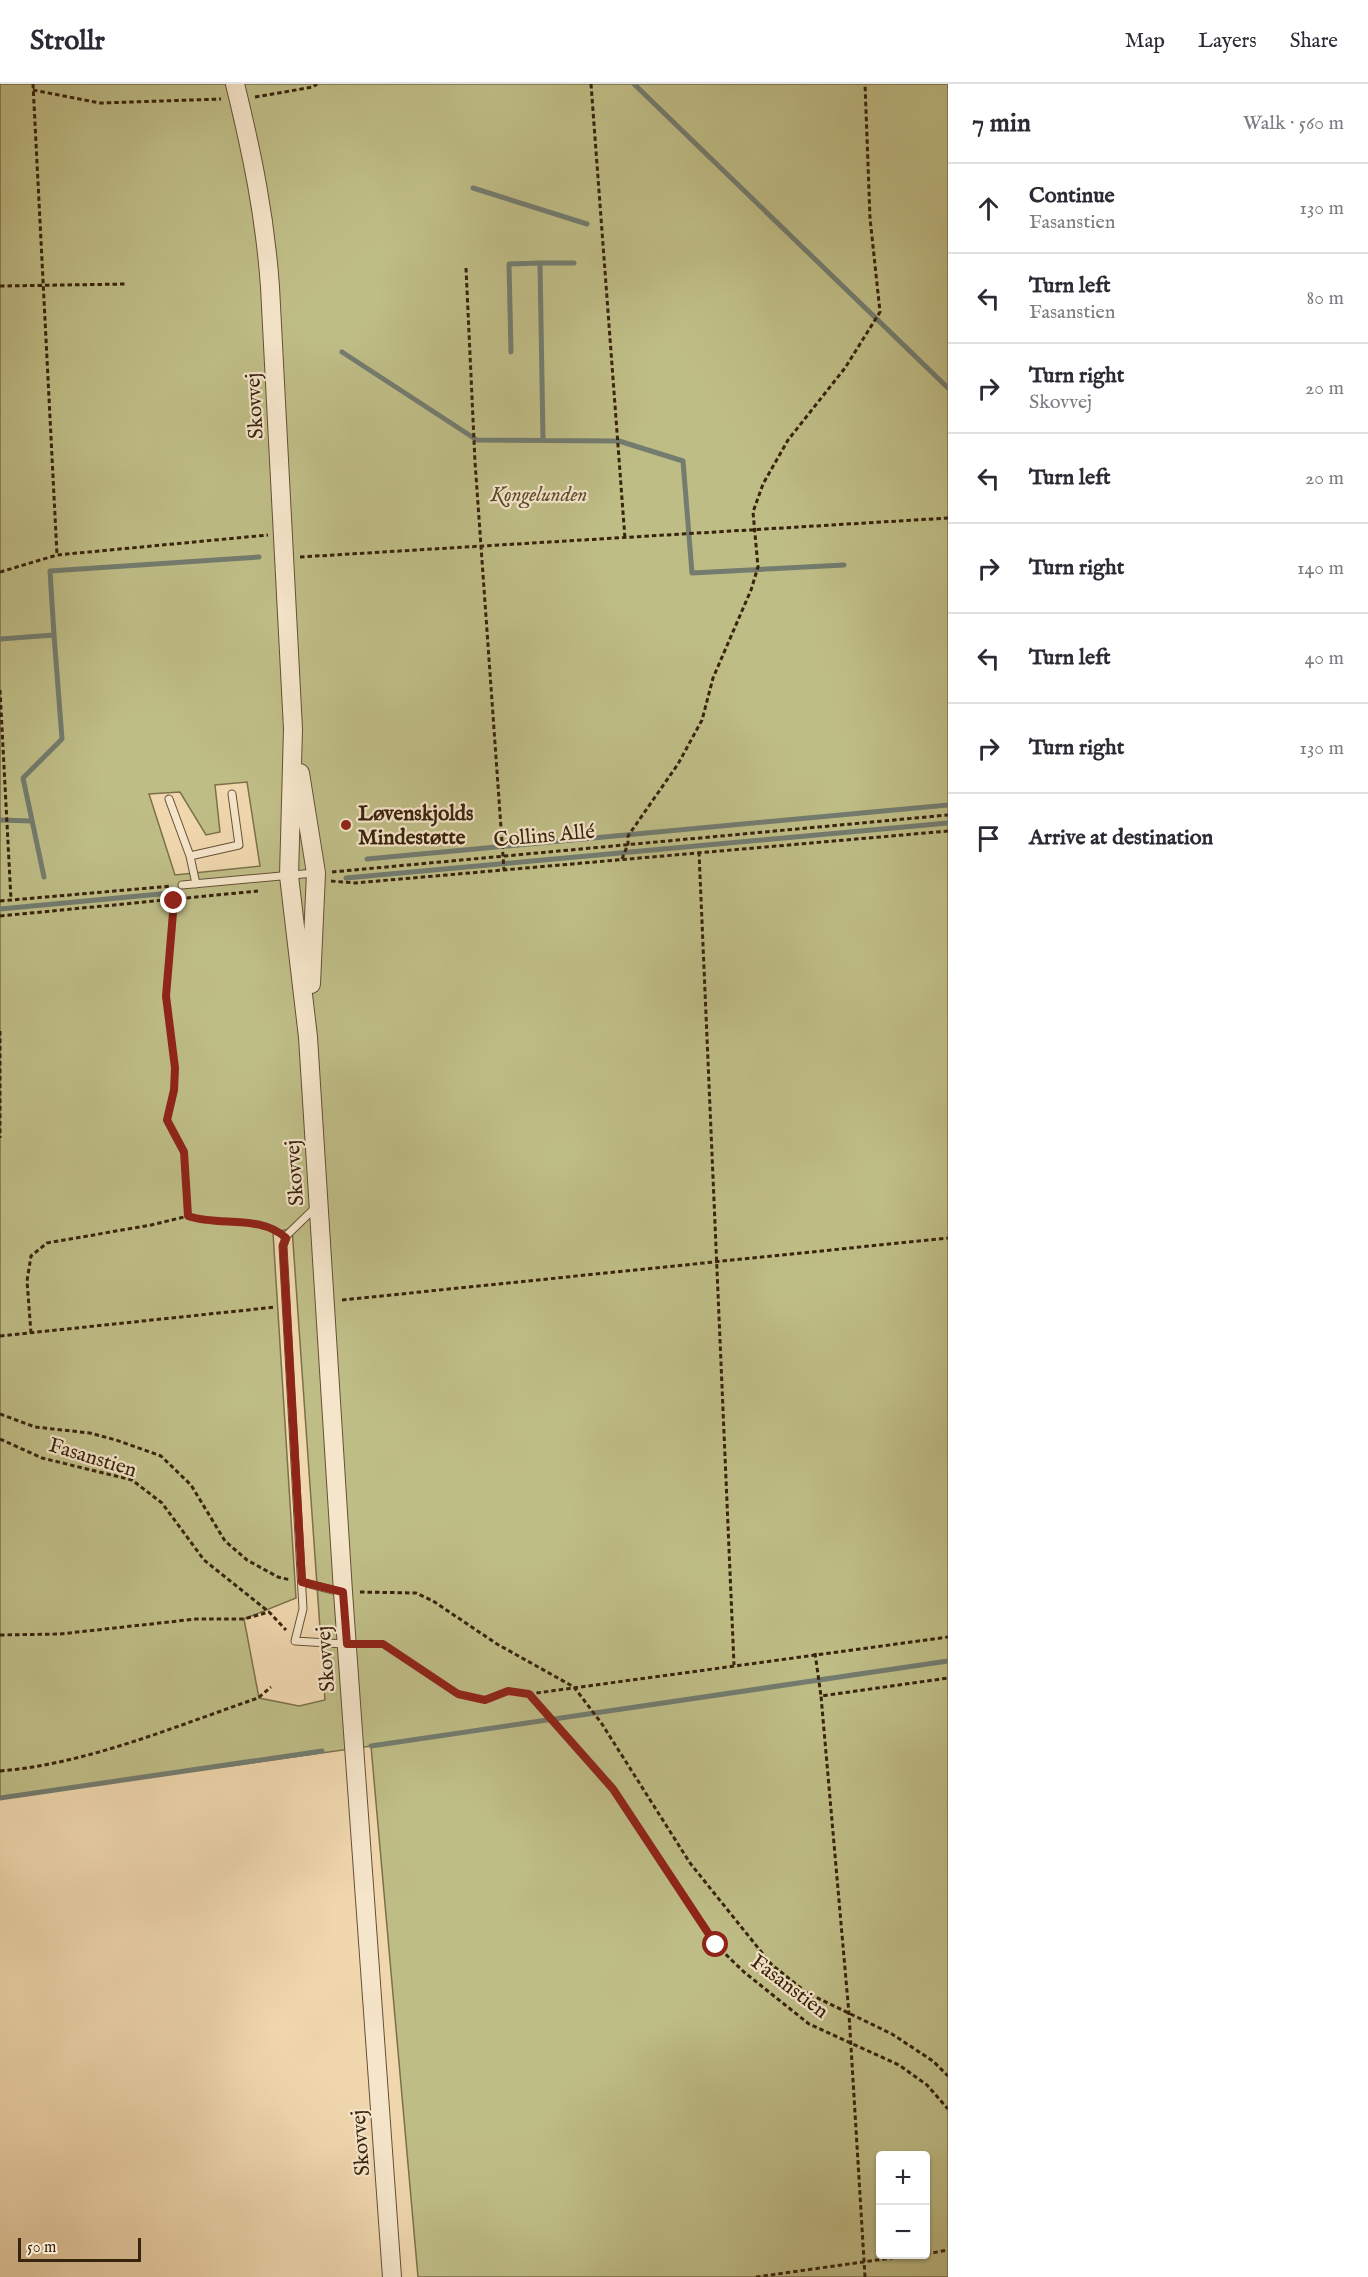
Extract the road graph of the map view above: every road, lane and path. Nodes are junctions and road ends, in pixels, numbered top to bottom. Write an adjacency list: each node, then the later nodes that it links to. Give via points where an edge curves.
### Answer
1 (33, 84): 5 (path)
2 (317, 84): 6 (path, via 285,93)
3 (591, 84): 14 (path)
4 (865, 84): 12 (path, via 870,218 880,312 845,368 783,449 763,484 753,512)
5 (33, 90): 6 (path, via 100,103); 10 (path)
6 (237, 91): 13 (street, Skovvej, via 265,223)
7 (466, 268): 15 (path)
8 (127, 284): 10 (path)
9 (0, 286): 10 (path)
10 (42, 286): 16 (path)
11 (948, 518): 12 (path)
12 (754, 531): 14 (path); 25 (path, via 758,567 752,590 713,678 702,720 678,764 628,836)
13 (283, 533): 16 (path); 17 (street, Skovvej)
14 (625, 539): 15 (path)
15 (481, 547): 17 (path); 28 (path)
16 (57, 555): 18 (path)
17 (284, 558): 20 (street, Skovvej)
18 (0, 572)
19 (0, 690): 36 (path)
20 (293, 729): 31 (street, Skovvej); 32 (street, Skovvej)
21 (232, 794): 27 (lane, via 238,845)
22 (169, 799): 27 (lane)
23 (948, 815): 25 (path, Collins Allé)
24 (948, 831): 26 (path)
25 (628, 844): 28 (path, Collins Allé); 29 (path)
26 (699, 852): 29 (path); 47 (path)
27 (190, 856): 33 (lane)
28 (503, 856): 30 (path); 31 (path, Collins Allé)
29 (622, 859): 30 (path)
30 (504, 870): 31 (path, via 355,883 332,882)
31 (316, 873): 32 (lane); 41 (street, Skovvej)
32 (289, 876): 33 (lane); 41 (street, Skovvej)
33 (196, 884): 34 (lane)
34 (179, 885): 36 (path); 38 (path)
35 (263, 891): 38 (path)
36 (11, 900): 37 (path)
37 (0, 901)
38 (174, 901): 39 (path); 44 (path, via 166,996 175,1068 167,1120 184,1152)
39 (0, 916)
40 (0, 1031): 42 (path)
41 (308, 1037): 43 (street, Skovvej)
42 (0, 1138)
43 (318, 1204): 45 (lane); 48 (street, Skovvej)
44 (188, 1216): 45 (path, via 203,1221 255,1222 279,1231); 50 (path, via 47,1243 31,1256 27,1281)
45 (286, 1238): 49 (lane)
46 (948, 1238): 47 (path)
47 (715, 1261): 48 (path); 62 (path)
48 (325, 1302): 55 (street, Skovvej)
49 (286, 1306): 50 (path); 54 (lane)
50 (31, 1333): 51 (path)
51 (0, 1336)
52 (0, 1414): 54 (path, via 35,1427 90,1433 161,1456 190,1485 225,1541 247,1560 278,1577)
53 (0, 1439): 56 (path, Fasanstien, via 42,1458 132,1480 162,1503 204,1560)
54 (302, 1582): 55 (lane); 59 (lane, via 303,1609)
55 (343, 1592): 60 (street, Skovvej); 65 (path, via 416,1593)
56 (269, 1612): 57 (path, via 244,1619 196,1619 60,1634); 59 (path, Fasanstien)
57 (0, 1635)
58 (948, 1637): 61 (path)
59 (295, 1641): 60 (lane)
60 (347, 1644): 66 (path, via 383,1644 458,1694 485,1700 508,1691); 77 (street, Skovvej)
61 (815, 1653): 62 (path); 67 (path)
62 (734, 1665): 65 (path)
63 (948, 1678): 67 (path)
64 (271, 1687): 68 (path, via 258,1698 159,1732 40,1768)
65 (574, 1687): 66 (path); 69 (path, via 602,1724 690,1863 771,1964 807,1993)
66 (529, 1694): 70 (path, Fasanstien, via 613,1789 716,1945 808,2024)
67 (821, 1696): 69 (path)
68 (0, 1771)
69 (849, 2014): 70 (path); 71 (path, via 892,2034)
70 (851, 2043): 72 (path, Fasanstien, via 900,2065 927,2085); 76 (path)
71 (948, 2076)
72 (948, 2109)
73 (948, 2250): 74 (path)
74 (930, 2253)
75 (889, 2259): 76 (path)
76 (865, 2263): 78 (path); 79 (path)
77 (392, 2277)
78 (756, 2277)
79 (865, 2277)

